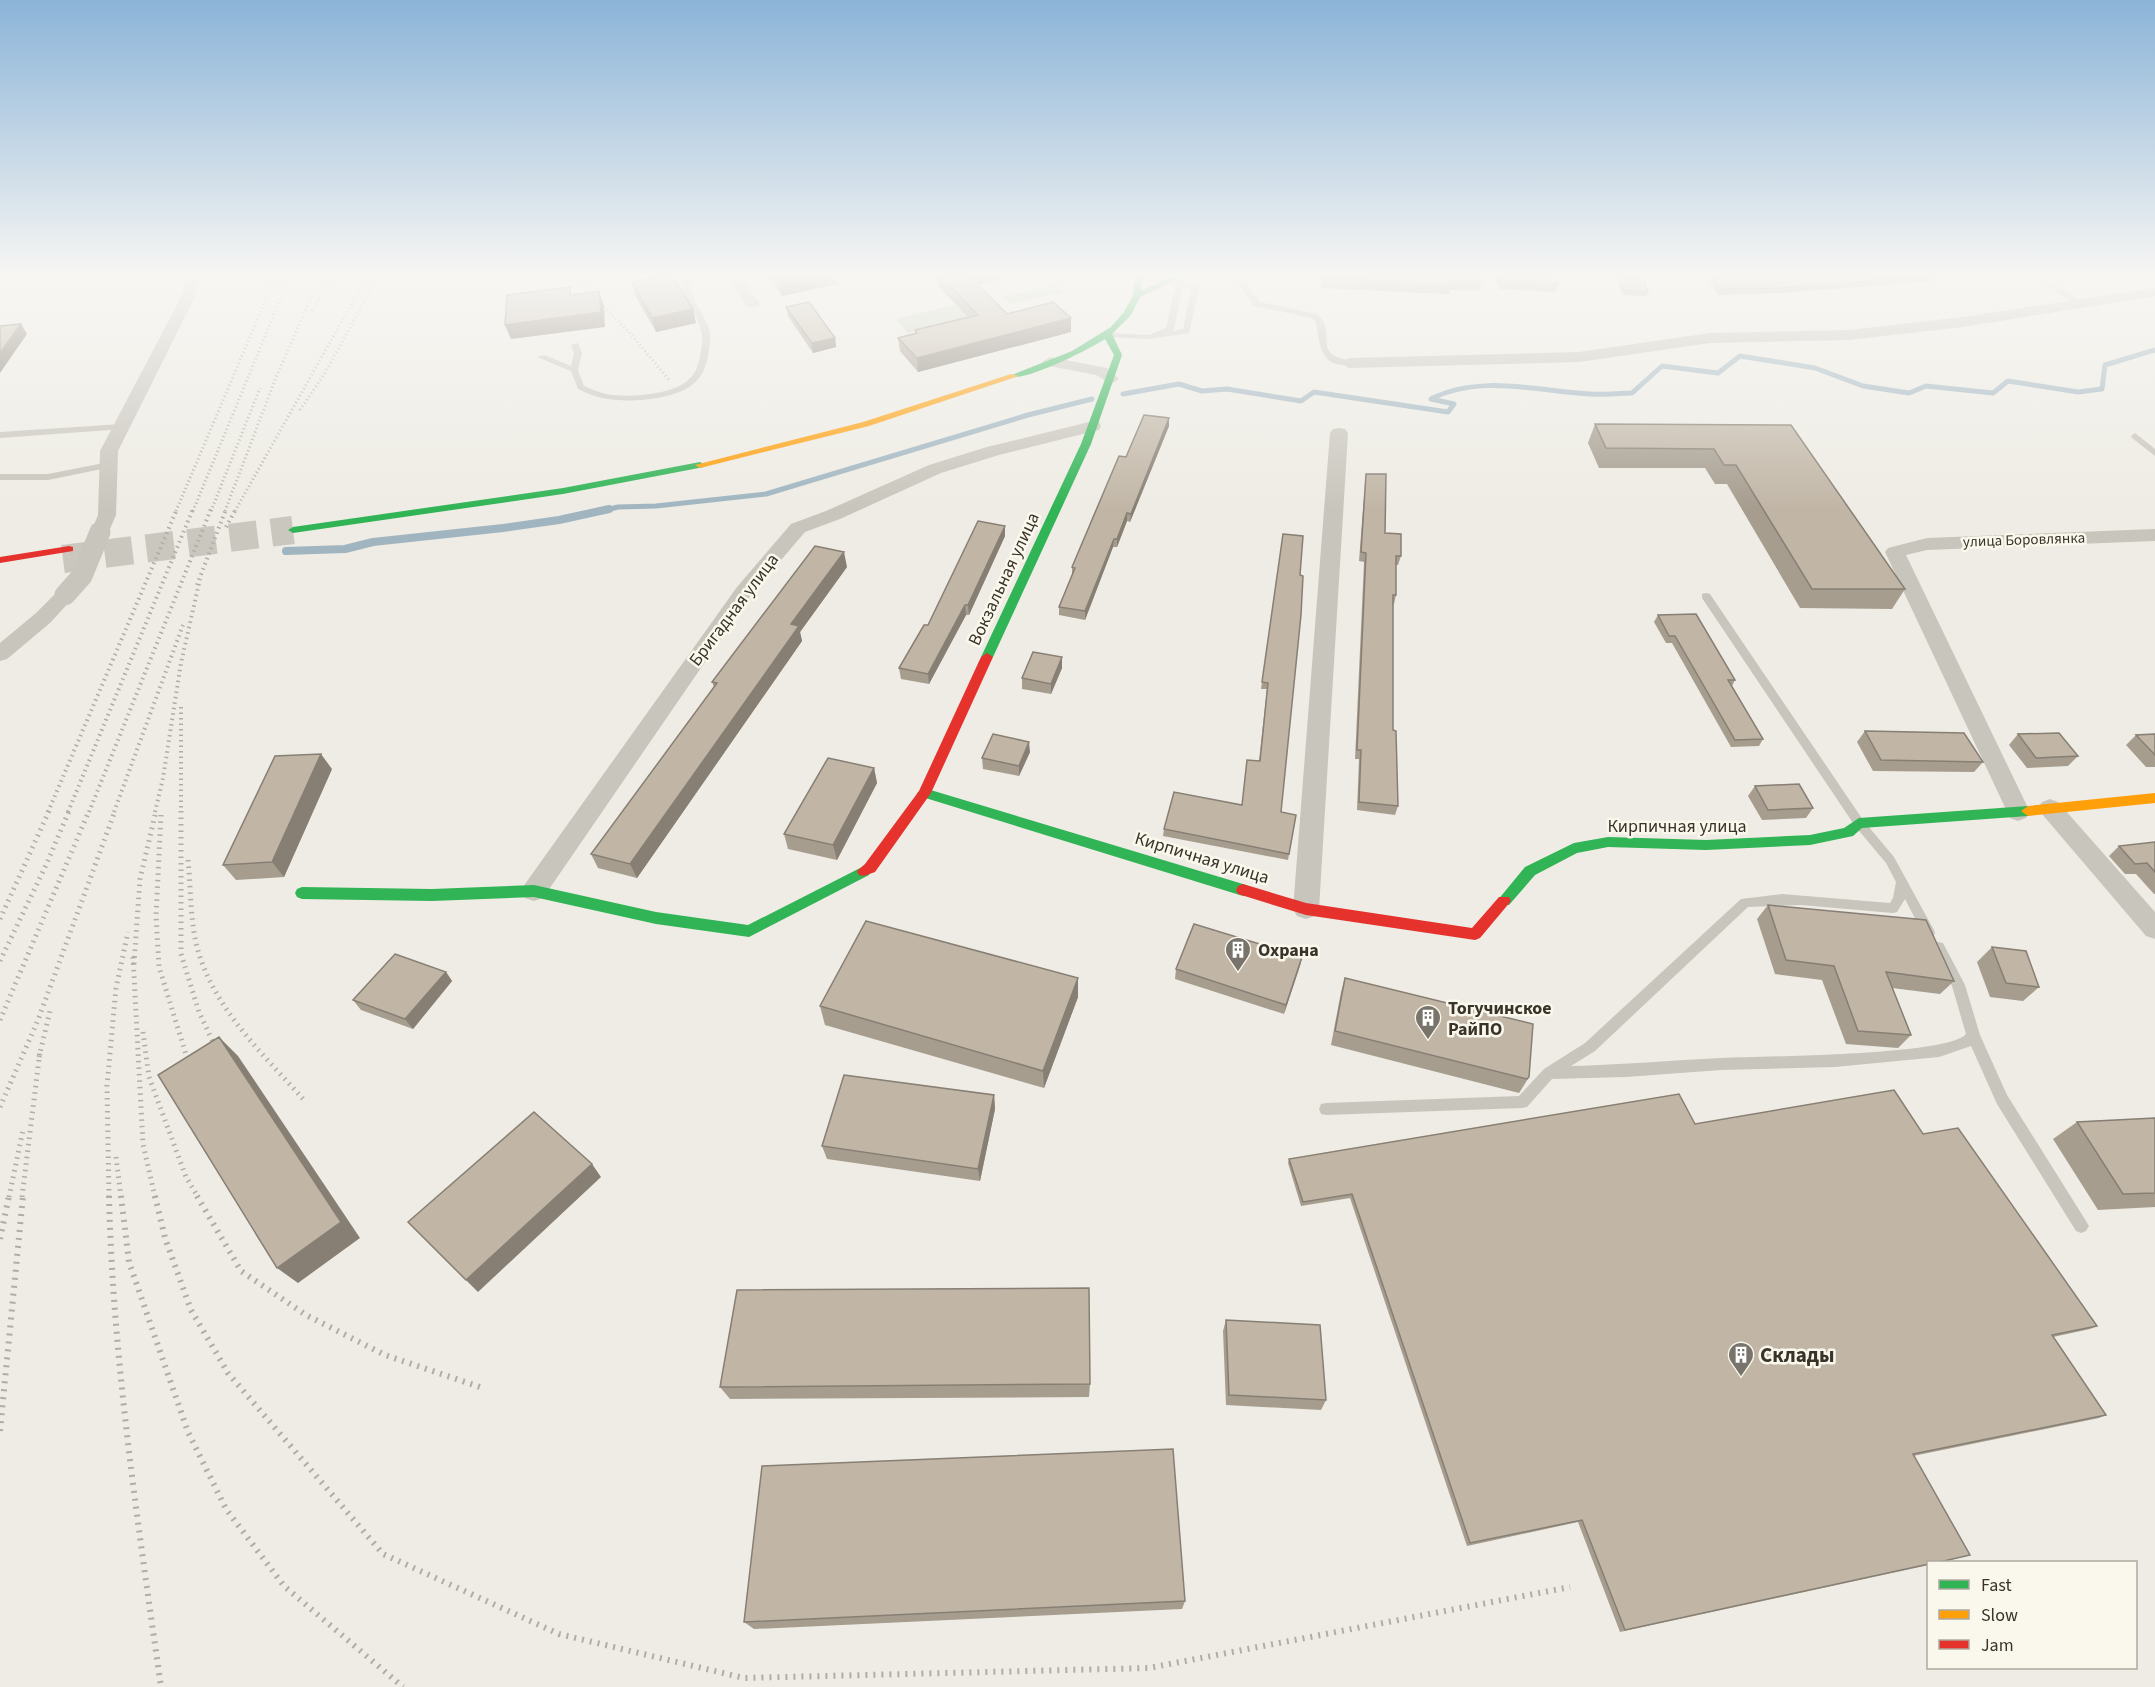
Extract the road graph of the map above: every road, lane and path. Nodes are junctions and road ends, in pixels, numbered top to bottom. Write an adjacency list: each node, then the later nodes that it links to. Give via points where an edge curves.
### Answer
1 (160, 352): 14 (street)
2 (578, 352): 11 (lane)
3 (704, 352): 11 (lane, via 702,366 691,384 675,392 617,399 596,396 580,387)
4 (1072, 352): 9 (street)
5 (1116, 352): 12 (street, Вокзальная улица)
6 (1326, 352): 10 (lane, via 1332,361)
7 (1615, 352): 10 (street, via 1578,357)
8 (541, 357): 11 (lane)
9 (1050, 362): 12 (street, via 1101,371); 21 (street, via 896,415 653,475 460,506)
10 (1349, 363)
11 (574, 370)
12 (1111, 379): 13 (street, Вокзальная улица)
13 (1093, 426): 27 (street, Вокзальная улица); 33 (street, Бригадная улица, via 935,469 798,528 744,591)
14 (121, 427): 16 (lane); 19 (street, via 109,451)
15 (1339, 433): 35 (street)
16 (0, 435)
17 (2135, 436): 18 (lane)
18 (2155, 453)
19 (109, 465): 20 (lane, via 48,477); 26 (street, bridge, via 107,515 82,576 43,618)
20 (0, 477)
21 (294, 525)
22 (2155, 535): 30 (street, улица Боровлянка, via 1927,544 1895,552)
23 (0, 560): 24 (street, via 66,554)
24 (0, 567)
25 (1706, 596): 31 (lane)
26 (0, 654)
27 (924, 793): 33 (street, Вокзальная улица, via 870,868 749,931 656,918); 35 (street, Кирпичная улица)
28 (2155, 798): 29 (street, Кирпичная улица)
29 (2050, 808): 30 (street, Кирпичная улица); 36 (street)
30 (2018, 812): 31 (street, Кирпичная улица)
31 (1859, 823): 32 (lane, via 1890,860); 35 (street, Кирпичная улица, via 1848,832 1810,840 1706,845 1608,842 1574,848 1530,871 1474,934)
32 (1902, 882): 37 (lane, via 1958,985); 38 (lane, via 1893,908 1788,899 1745,903 1590,1047)
33 (534, 891): 34 (street, Вокзальная улица, via 432,895)
34 (302, 893)
35 (1306, 909)
36 (2155, 929)
37 (1973, 1035): 38 (lane, via 1967,1042 1939,1052); 40 (lane, via 2002,1098)
38 (1549, 1073): 39 (lane, via 1522,1102)
39 (1326, 1109)
40 (2080, 1226)

